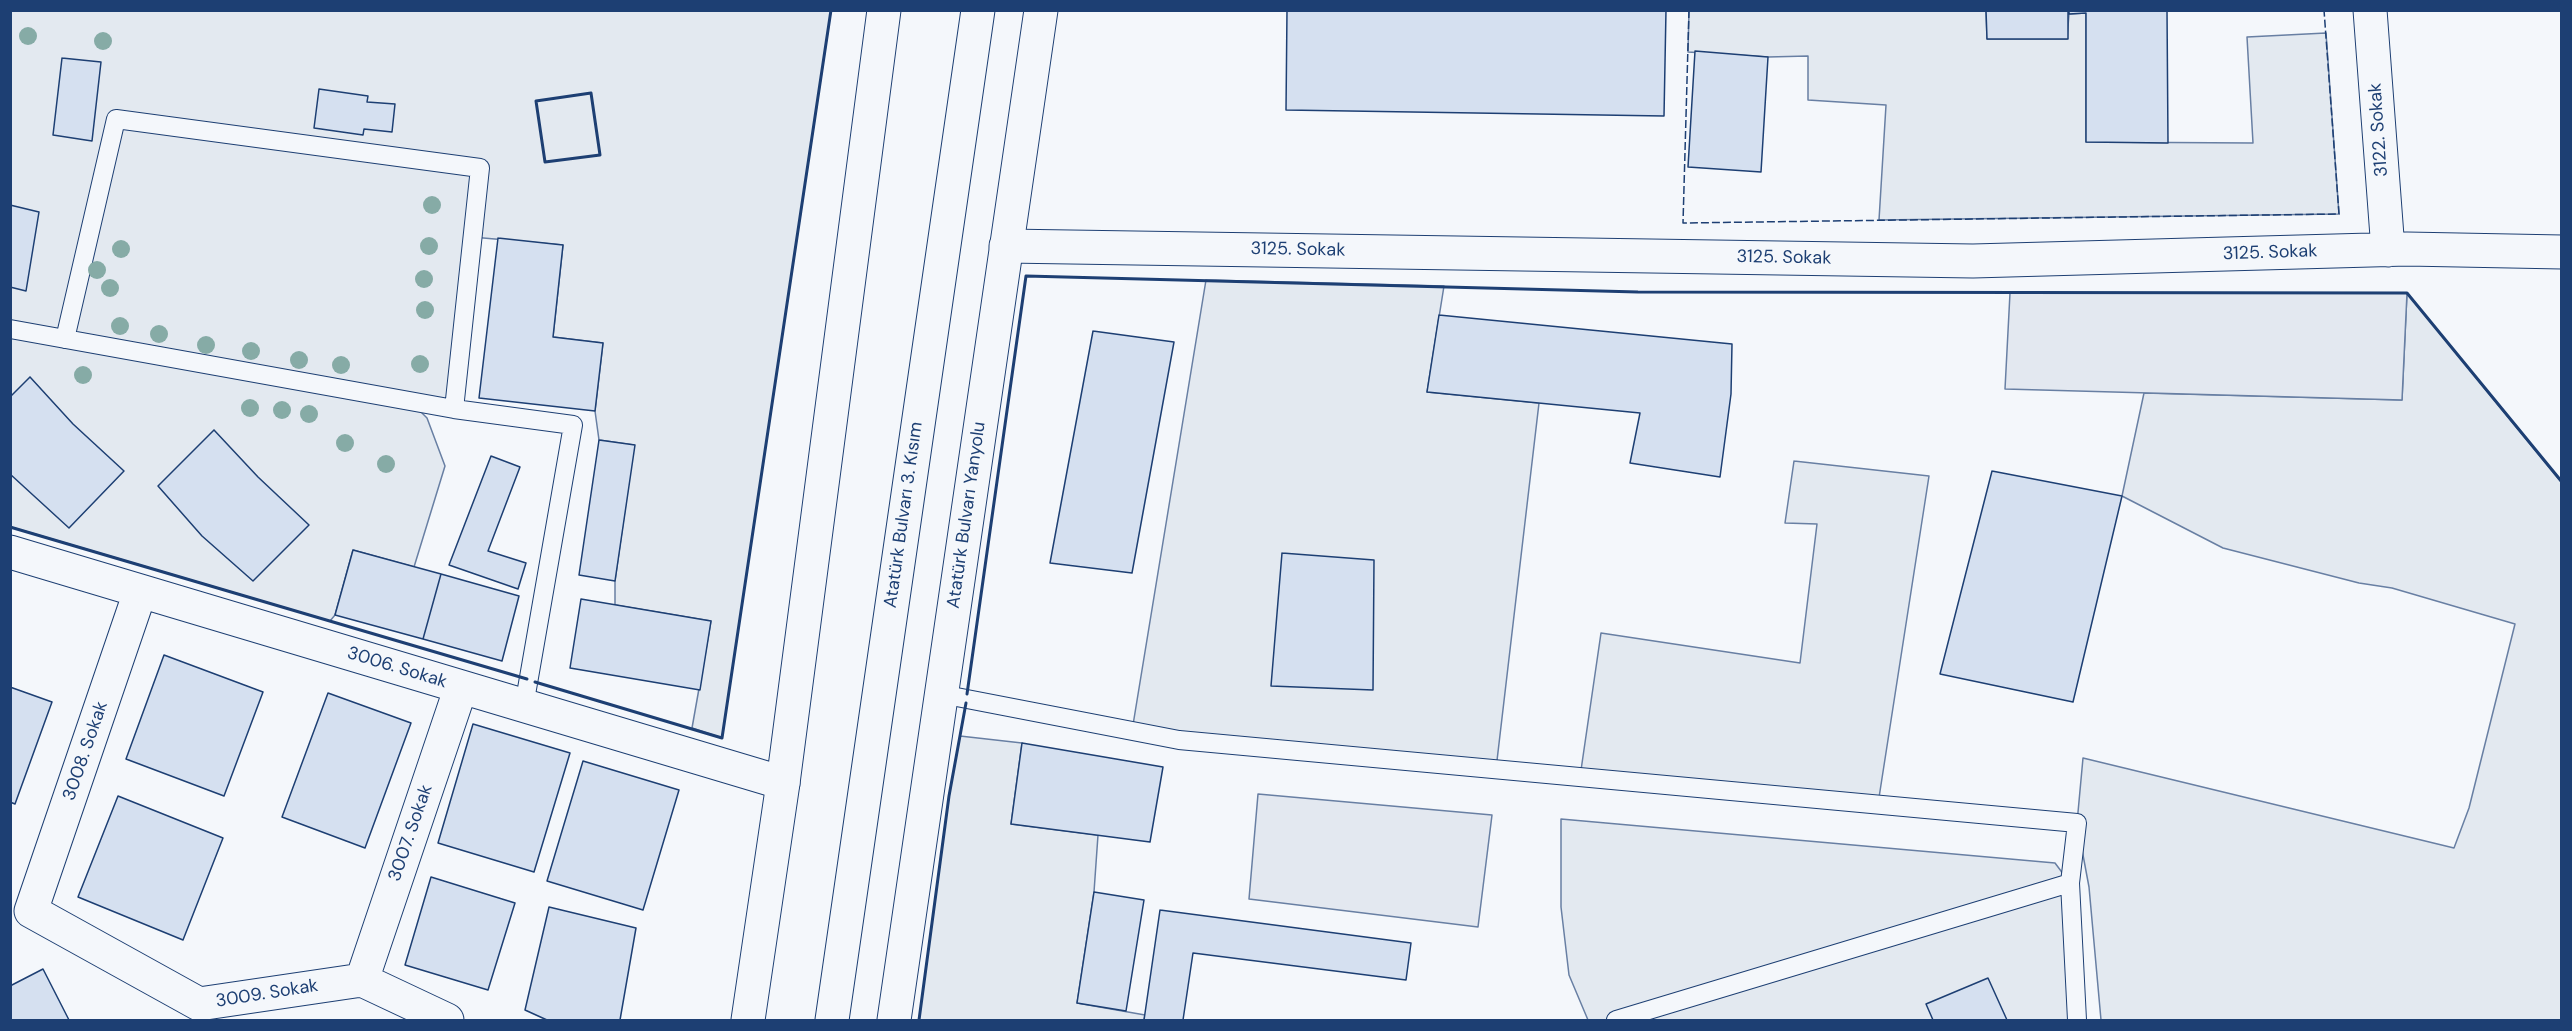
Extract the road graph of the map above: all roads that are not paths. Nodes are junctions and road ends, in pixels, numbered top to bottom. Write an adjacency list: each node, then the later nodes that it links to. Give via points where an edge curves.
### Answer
1 (884, 10): 16 (main road)
2 (978, 10): 22 (main road, Atatürk Bulvarı 3. Kısım)
3 (1041, 10): 5 (main road, Atatürk Bulvarı Yanyolu)
4 (2370, 10): 6 (main road, 3122. Sokak)
5 (1006, 246): 6 (main road, 3125. Sokak, via 1972,261); 14 (main road, Atatürk Bulvarı Yanyolu)
6 (2388, 250): 7 (main road, 3125. Sokak)
7 (2562, 252)
8 (10, 329): 9 (lane)
9 (65, 339): 10 (lane); 10 (lane, via 116,119 480,168)
10 (454, 409): 15 (lane, via 573,425)
11 (10, 552): 12 (main road, 3006. Sokak)
12 (140, 592): 13 (main road, 3006. Sokak); 18 (main road, 3008. Sokak)
13 (461, 687): 15 (main road, 3006. Sokak); 19 (main road, 3007. Sokak)
14 (941, 694): 17 (lane, via 1179,740 2077,822); 23 (main road, Atatürk Bulvarı Yanyolu)
15 (524, 706): 16 (main road, 3006. Sokak)
16 (783, 783): 21 (main road)
17 (2070, 883): 24 (lane); 25 (lane)
18 (31, 911): 19 (main road, 3009. Sokak, via 199,1004)
19 (362, 980): 20 (main road)
20 (447, 1020)
21 (748, 1020)
22 (832, 1020)
23 (894, 1020)
24 (1616, 1020)
25 (2077, 1020)

